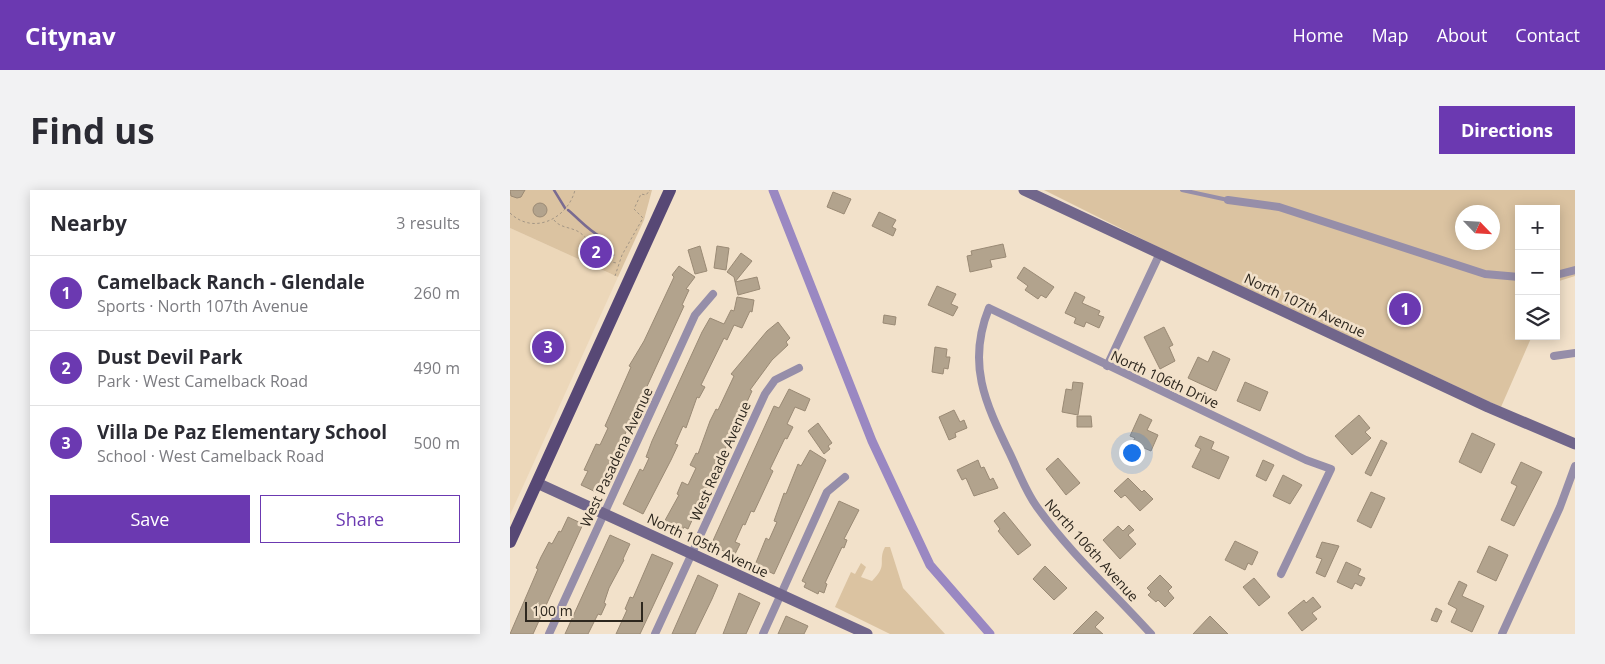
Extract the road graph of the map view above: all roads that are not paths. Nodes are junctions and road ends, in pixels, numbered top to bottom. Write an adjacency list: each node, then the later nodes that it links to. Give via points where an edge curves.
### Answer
1 (670, 190): 18 (main road)
2 (1024, 190): 5 (street, North 107th Avenue)
3 (1182, 190): 4 (lane)
4 (1228, 200): 8 (street, via 1280,207 1485,274)
5 (1160, 253): 13 (street); 15 (street, North 107th Avenue, via 1488,407)
6 (1575, 270): 7 (street)
7 (1560, 274)
8 (1515, 277)
9 (713, 294): 19 (street, West Pasadena Avenue, via 695,315)
10 (989, 308): 13 (street, North 106th Drive); 28 (street, North 106th Avenue, via 979,338 978,371 989,408 1028,492 1051,525)
11 (1575, 353): 12 (street)
12 (1554, 356)
13 (1107, 366): 22 (street, North 106th Drive, via 1331,469)
14 (799, 368): 21 (street, West Reade Avenue, via 782,375 769,386)
15 (1575, 444)
16 (1575, 466): 29 (street, via 1560,507)
17 (845, 477): 23 (street, via 827,492)
18 (537, 483): 19 (street, North 105th Avenue); 20 (main road)
19 (604, 514): 21 (street, North 105th Avenue); 24 (street, West Pasadena Avenue)
20 (510, 542)
21 (692, 554): 23 (street, North 105th Avenue); 25 (street, West Reade Avenue)
22 (1280, 574)
23 (780, 595): 26 (street); 27 (street, North 105th Avenue)
24 (549, 634)
25 (655, 634)
26 (763, 634)
27 (866, 634)
28 (1151, 634)
29 (1502, 634)

